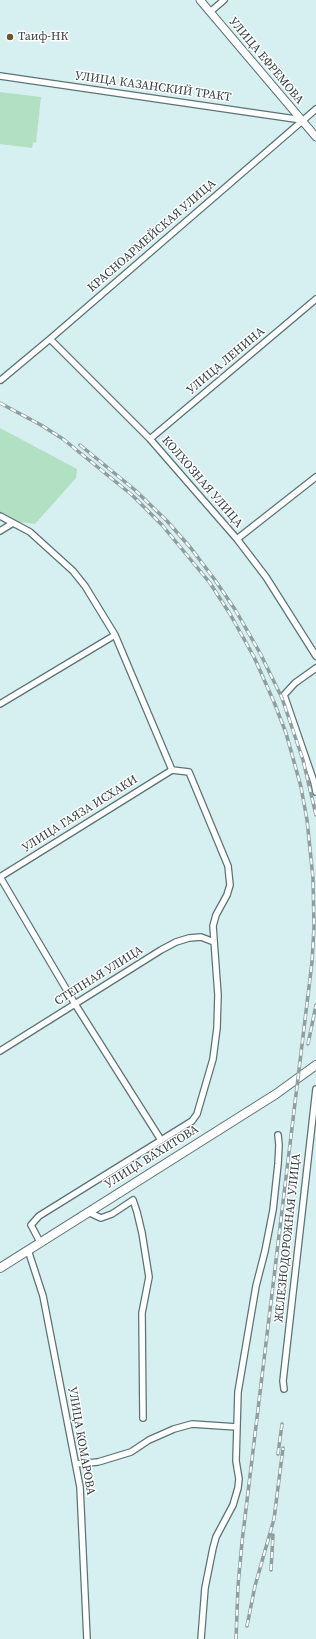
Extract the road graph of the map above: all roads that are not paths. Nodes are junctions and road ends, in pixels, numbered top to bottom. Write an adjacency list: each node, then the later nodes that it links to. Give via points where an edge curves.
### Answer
1 (200, 0): 3 (street, УЛИЦА ЕФРЕМОВА)
2 (224, 0): 3 (street)
3 (210, 12): 6 (street, УЛИЦА ЕФРЕМОВА)
4 (0, 76): 6 (street, УЛИЦА КАЗАНСКИЙ ТРАКТ)
5 (316, 109): 6 (street, КРАСНОАРМЕЙСКАЯ УЛИЦА)
6 (302, 120): 7 (street, УЛИЦА ЕФРЕМОВА); 9 (street, КРАСНОАРМЕЙСКАЯ УЛИЦА)
7 (316, 137)
8 (316, 299): 11 (street, УЛИЦА ЛЕНИНА)
9 (50, 339): 10 (street, КРАСНОАРМЕЙСКАЯ УЛИЦА); 11 (street, КОЛХОЗНАЯ УЛИЦА)
10 (1, 380)
11 (150, 439): 16 (street, КОЛХОЗНАЯ УЛИЦА)
12 (316, 476): 16 (street)
13 (0, 516): 14 (street)
14 (13, 523): 15 (street); 17 (street, via 30,532 74,571)
15 (0, 531)
16 (238, 539): 18 (street, КОЛХОЗНАЯ УЛИЦА, via 266,577)
17 (115, 634): 20 (street); 21 (street)
18 (316, 656)
19 (316, 668): 22 (street, via 295,683 284,695)
20 (0, 704)
21 (172, 770): 23 (street, УЛИЦА ГАЯЗА ИСХАКИ); 24 (street, via 189,772 228,866 230,885 216,915 213,926)
22 (316, 792)
23 (0, 877): 25 (street)
24 (214, 942): 25 (street, СТЕПНАЯ УЛИЦА, via 201,937 176,942); 30 (street, via 218,995 213,1059 197,1114 192,1121)
25 (75, 1004): 26 (street, СТЕПНАЯ УЛИЦА); 30 (street)
26 (0, 1051)
27 (316, 1065): 31 (main road, УЛИЦА ВАХИТОВА, via 276,1094)
28 (316, 1089): 35 (street, ЖЕЛЕЗНОДОРОЖНАЯ УЛИЦА, via 282,1382)
29 (278, 1135): 37 (street, via 273,1210 256,1286 238,1392)
30 (161, 1140): 32 (street, via 39,1216 31,1225)
31 (88, 1212): 32 (main road, УЛИЦА ВАХИТОВА); 36 (street, via 101,1218 133,1200 137,1212 149,1277 142,1313)
32 (40, 1242): 33 (main road, УЛИЦА ВАХИТОВА)
33 (28, 1250): 34 (main road, УЛИЦА ВАХИТОВА); 38 (street, УЛИЦА КОМАРОВА, via 43,1296)
34 (0, 1268)
35 (284, 1389)
36 (143, 1418)
37 (237, 1427): 38 (street, via 192,1424 149,1440 131,1452 98,1462); 40 (street, via 238,1488 234,1505 216,1537 213,1548 205,1588)
38 (76, 1464): 39 (street, УЛИЦА КОМАРОВА, via 80,1487)
39 (87, 1639)
40 (201, 1639)

